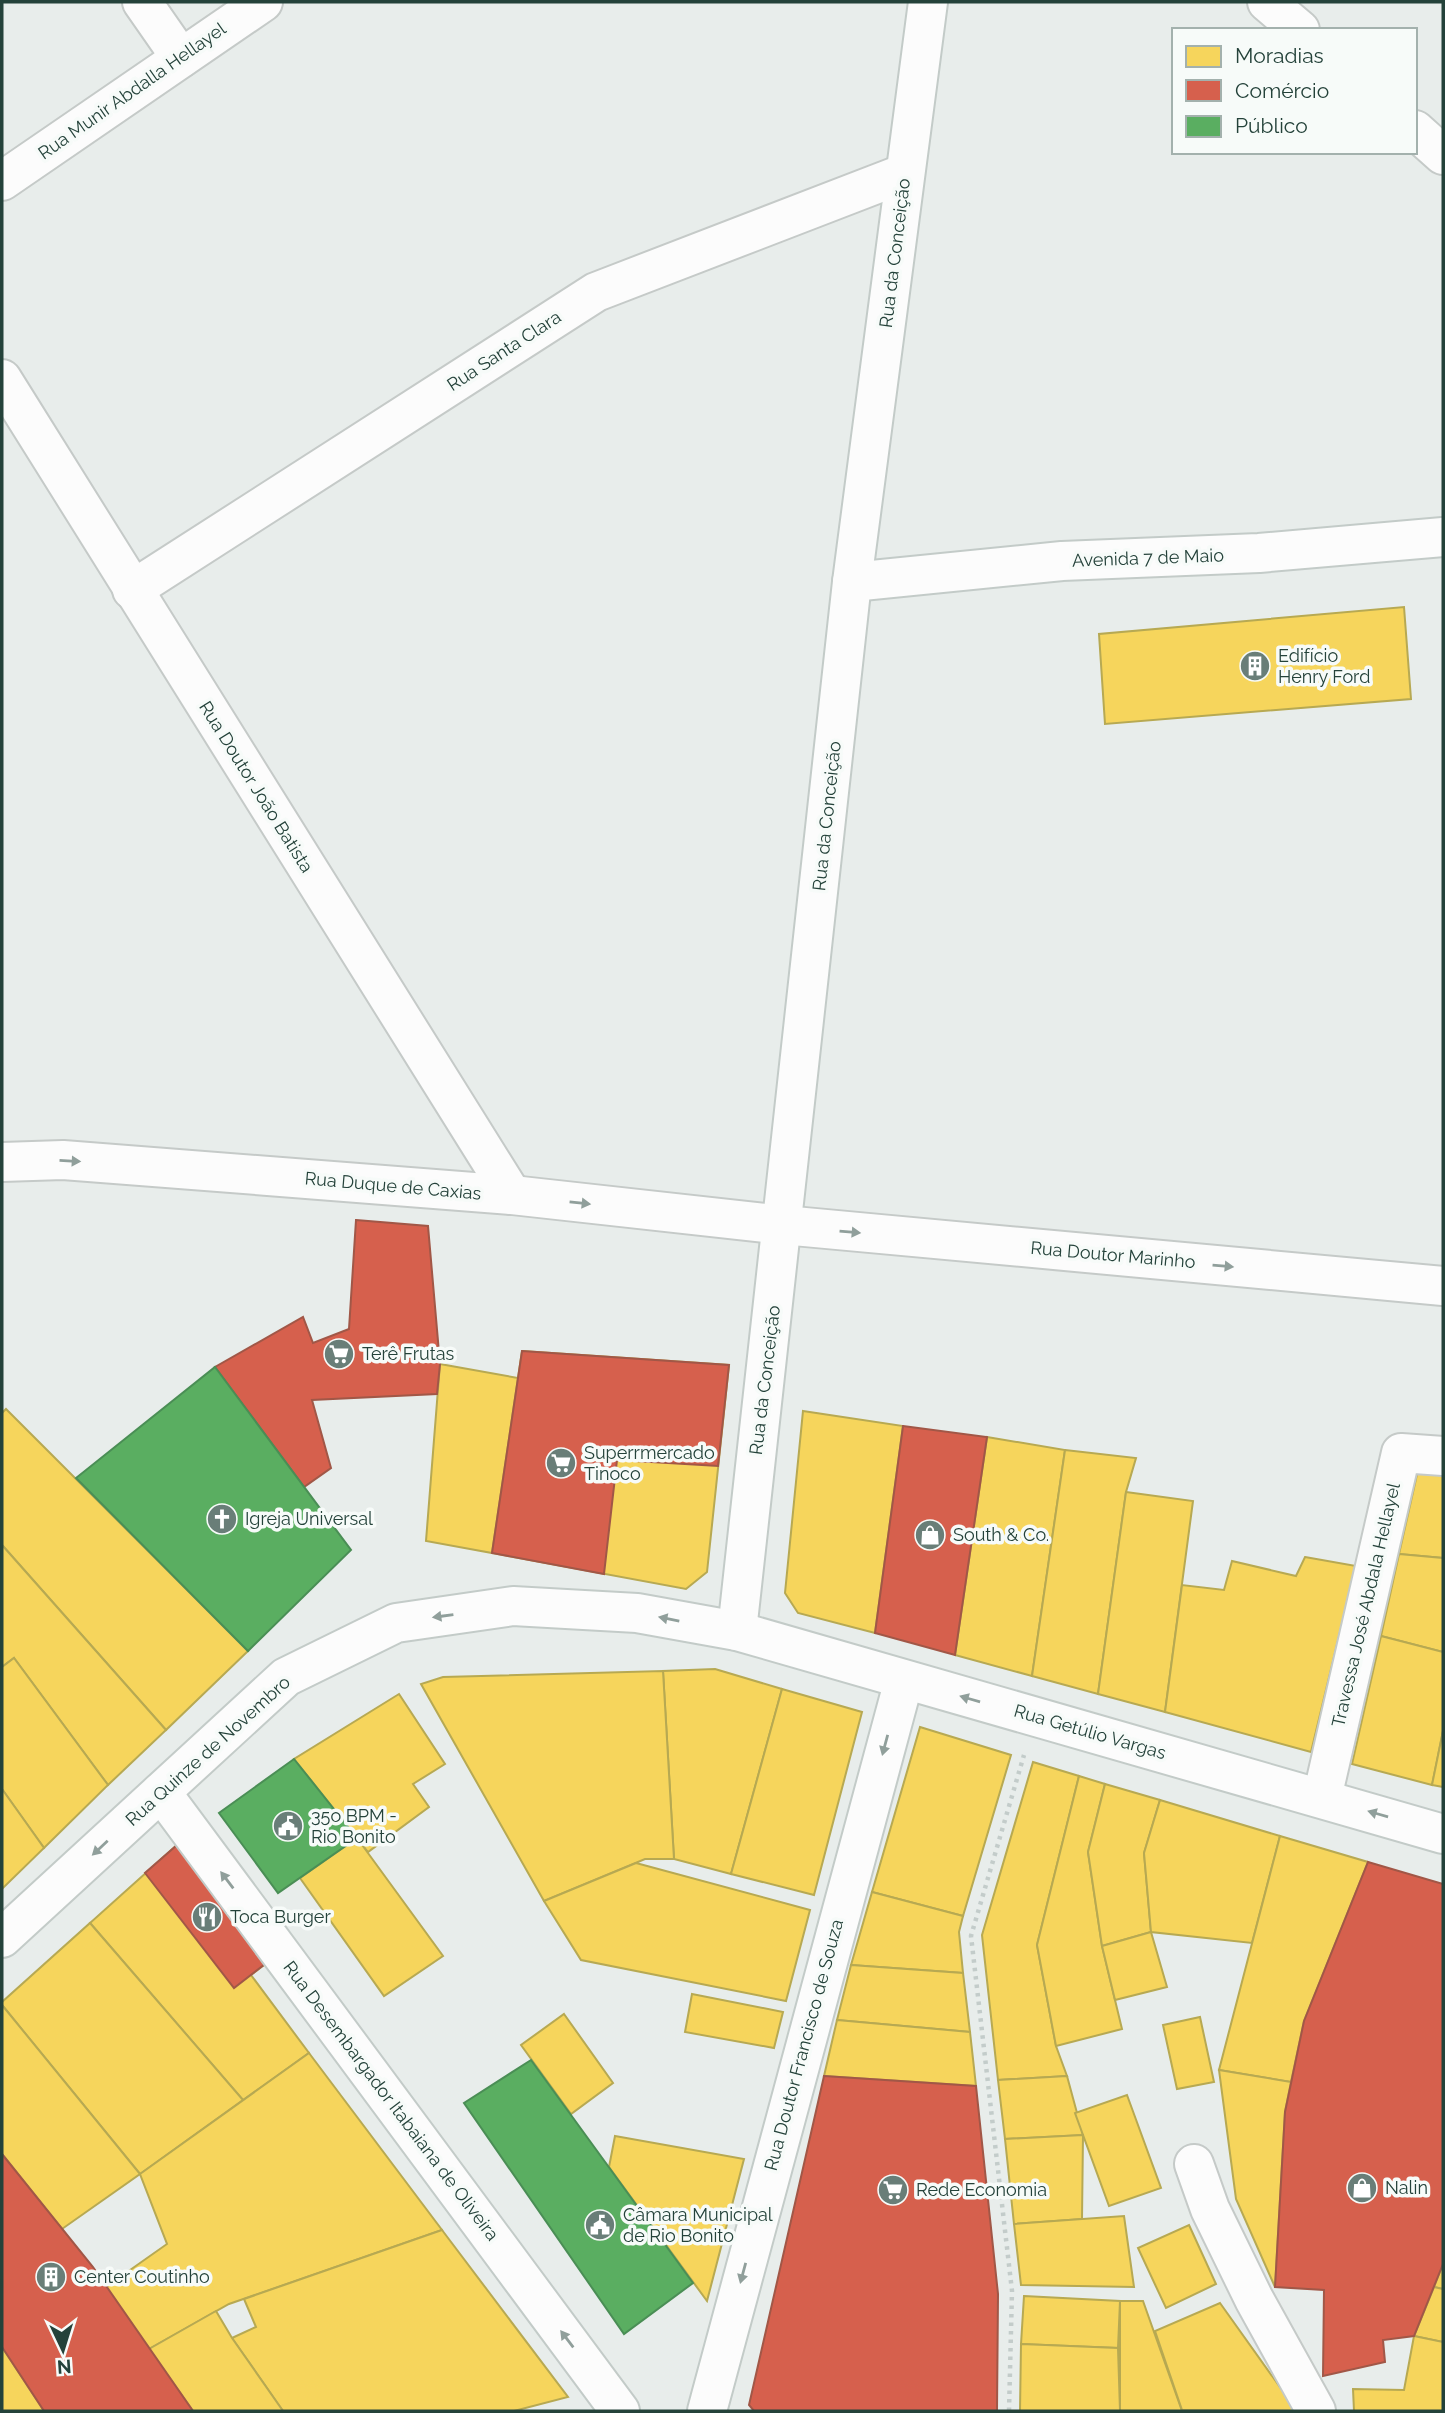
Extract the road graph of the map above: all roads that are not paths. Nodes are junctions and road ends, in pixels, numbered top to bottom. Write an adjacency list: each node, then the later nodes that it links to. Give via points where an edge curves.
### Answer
1 (142, 2): 6 (main road)
2 (263, 2): 6 (main road, Rua Munir Abdalla Hellayel)
3 (928, 2): 9 (main road, Rua da Conceição)
4 (1267, 2): 5 (main road)
5 (1298, 28)
6 (181, 58): 10 (main road, Rua Munir Abdalla Hellayel)
7 (1417, 132): 8 (main road)
8 (1443, 155)
9 (905, 173): 13 (main road, Rua da Conceição); 14 (main road, Rua Santa Clara, via 596,292)
10 (2, 181)
11 (2, 379): 14 (main road, Rua Doutor João Batista)
12 (1443, 537): 13 (main road, Avenida 7 de Maio, via 1258,554 1062,561)
13 (852, 582): 17 (main road, Rua da Conceição)
14 (132, 590): 16 (main road, Rua Doutor João Batista)
15 (2, 1162): 16 (main road, Rua Duque de Caxias, one-way to 16, via 63,1160)
16 (512, 1195): 17 (main road, Rua Duque de Caxias, one-way to 17)
17 (783, 1225): 18 (main road, Rua Doutor Marinho, one-way to 18); 20 (main road, Rua da Conceição)
18 (1443, 1286)
19 (1443, 1456): 23 (main road, Travessa José Abdala Hellayel, via 1401,1453)
20 (737, 1631): 21 (main road, Rua Getúlio Vargas); 22 (main road, Rua Quinze de Novembro, one-way to 22, via 637,1613 513,1606 396,1623 286,1677)
21 (904, 1680): 23 (main road, Rua Getúlio Vargas, one-way to 21); 27 (main road, Rua Doutor Francisco de Souza, one-way to 27)
22 (161, 1791): 25 (main road, Rua Quinze de Novembro, one-way to 25); 28 (main road, Rua Desembargador Itabaiana de Oliveira, one-way to 22)
23 (1322, 1798): 24 (main road, Rua Getúlio Vargas, one-way to 23)
24 (1443, 1834)
25 (2, 1938)
26 (1194, 2164): 31 (main road, via 1210,2209 1254,2299)
27 (718, 2365): 29 (main road, via 699,2398); 30 (main road, Rua Doutor Francisco de Souza)
28 (619, 2405)
29 (681, 2411)
30 (707, 2411)
31 (1316, 2411)

